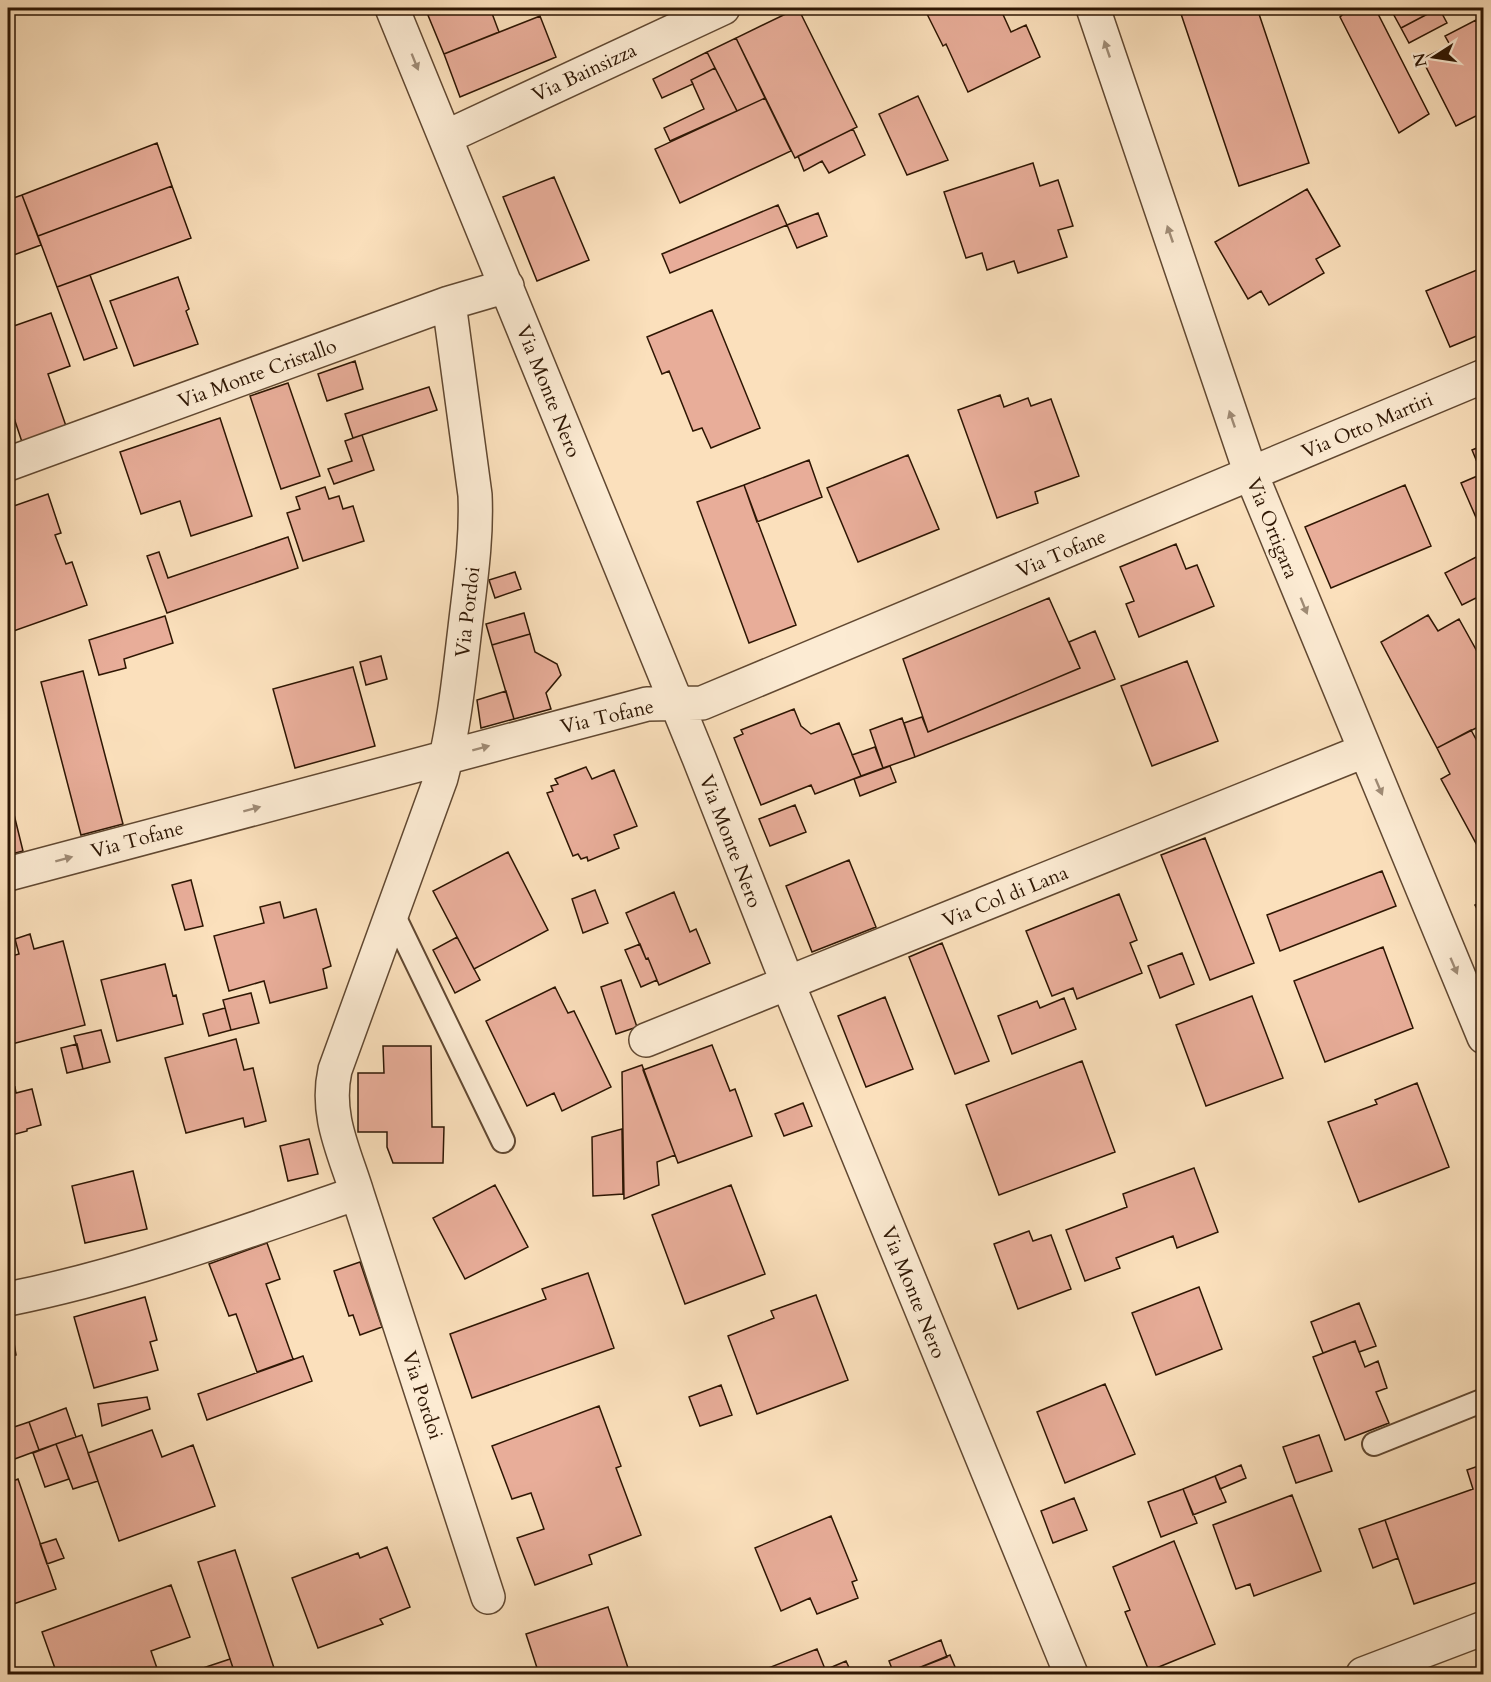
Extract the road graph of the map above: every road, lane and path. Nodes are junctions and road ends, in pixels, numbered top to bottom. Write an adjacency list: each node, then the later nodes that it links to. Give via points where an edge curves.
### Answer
1 (392, 8): 4 (street, Via Monte Nero, one-way to 4)
2 (723, 8): 4 (street, Via Bainsizza)
3 (1093, 8): 9 (street, Via Ortigara, one-way to 3)
4 (446, 137): 5 (street, Via Monte Nero)
5 (507, 286): 6 (street, Via Monte Cristallo); 10 (street, Via Monte Nero)
6 (449, 303): 8 (street, Via Monte Cristallo); 12 (street, Via Pordoi, via 470,451 476,526)
7 (1484, 376): 9 (street, Via Otto Martiri)
8 (8, 464)
9 (1251, 474): 10 (street, Via Tofane, via 702,704); 11 (street, Via Ortigara, one-way to 11)
10 (676, 702): 12 (street, Via Tofane, one-way to 10, via 647,704); 15 (street, Via Monte Nero)
11 (1364, 751): 15 (street, Via Col di Lana); 16 (street, Via Ortigara, one-way to 16)
12 (447, 757): 13 (street, Via Tofane, one-way to 12); 14 (street, Via Pordoi)
13 (8, 874)
14 (392, 912): 18 (lane); 19 (street, Via Pordoi, via 332,1084 335,1123)
15 (788, 984): 17 (street, Via Col di Lana); 25 (street, Via Monte Nero)
16 (1484, 1037)
17 (646, 1040)
18 (503, 1141)
19 (357, 1193): 20 (street, via 166,1259); 23 (street, Via Pordoi)
20 (8, 1299)
21 (1484, 1400): 22 (lane)
22 (1374, 1444)
23 (488, 1597)
24 (1484, 1628): 26 (street)
25 (1071, 1674)
26 (1363, 1674)

